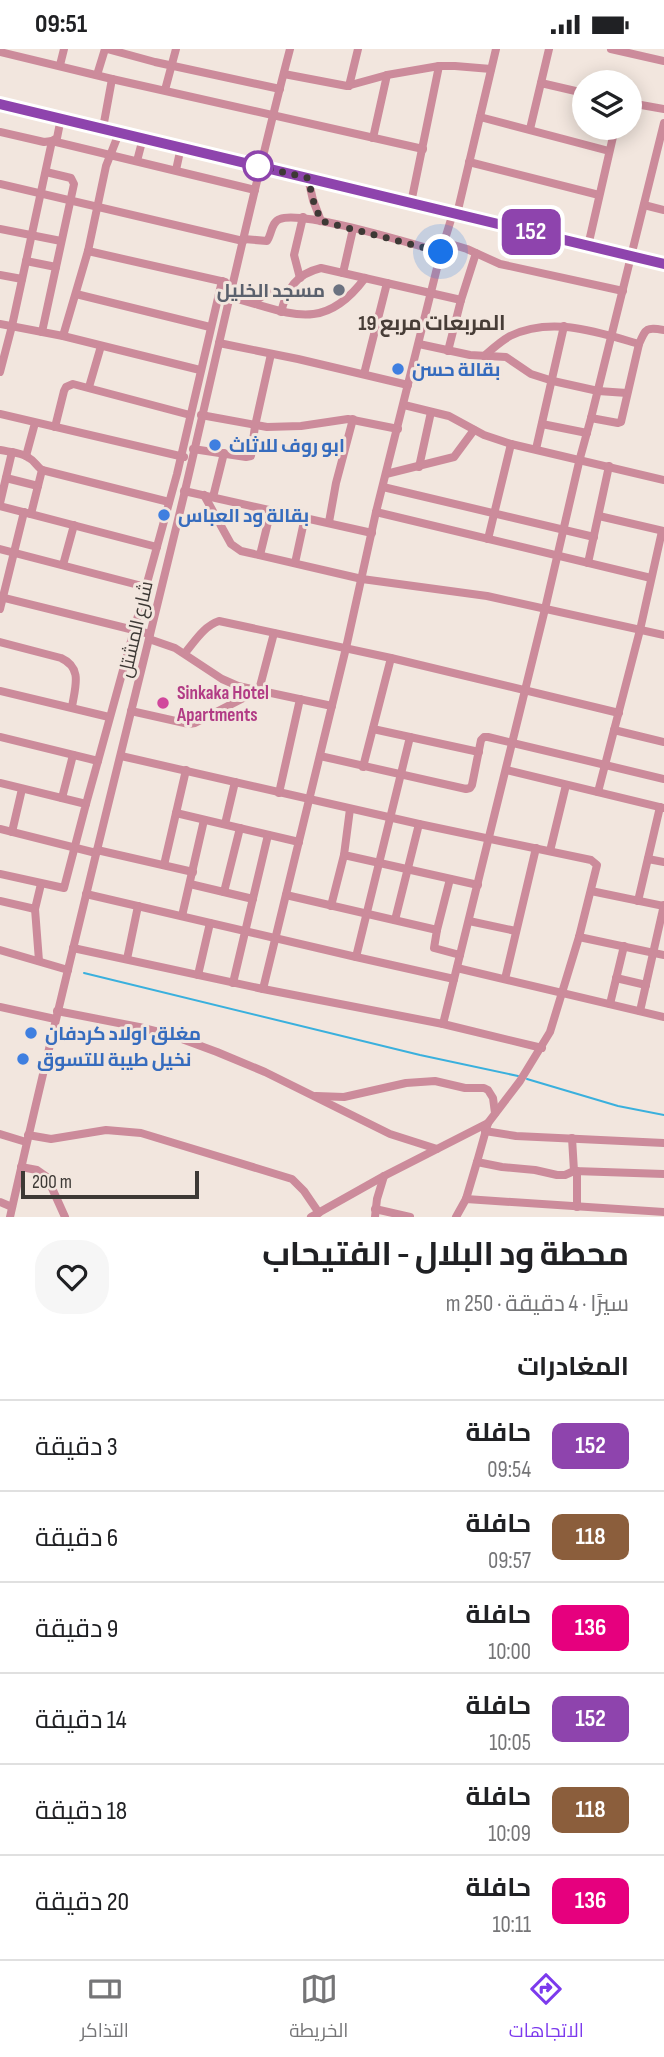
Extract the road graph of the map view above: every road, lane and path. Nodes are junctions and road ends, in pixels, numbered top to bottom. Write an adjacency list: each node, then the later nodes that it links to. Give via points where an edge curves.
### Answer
1 (64, 49): 11 (street)
2 (106, 49): 12 (street); 16 (street)
3 (176, 49): 12 (street)
4 (290, 49): 15 (street, شارع المشتل)
5 (358, 49): 20 (street)
6 (496, 49): 14 (street)
7 (549, 49): 19 (street)
8 (611, 49): 10 (street)
9 (0, 52): 11 (street)
10 (664, 61)
11 (60, 65): 16 (street)
12 (172, 66): 21 (street); 22 (street)
13 (439, 66): 14 (street); 17 (street); 40 (street)
14 (491, 69): 28 (street)
15 (284, 74): 20 (street); 21 (street, شارع المشتل)
16 (97, 75): 18 (street)
17 (387, 75): 20 (street); 36 (street)
18 (112, 79): 22 (street); 31 (street)
19 (541, 83): 23 (street); 32 (street)
20 (349, 86)
21 (280, 89): 27 (street, شارع المشتل)
22 (165, 90): 27 (street)
23 (572, 90)
24 (0, 104): 29 (street)
25 (642, 105): 26 (street)
26 (664, 109)
27 (273, 116): 36 (street); 46 (street, شارع المشتل)
28 (480, 117): 32 (street); 44 (street)
29 (61, 118): 31 (street); 38 (street, via 57,138)
30 (664, 123): 45 (street)
31 (103, 128): 34 (street)
32 (530, 129): 41 (street)
33 (0, 132): 38 (street)
34 (120, 133): 35 (street); 42 (street)
35 (143, 138): 39 (street); 43 (street)
36 (373, 138): 40 (street)
37 (612, 140): 41 (street)
38 (52, 141): 42 (street); 48 (street)
39 (180, 147): 46 (street); 47 (street)
40 (423, 149): 55 (street)
41 (609, 151): 53 (street)
42 (110, 155): 43 (street); 57 (street)
43 (137, 161): 47 (street)
44 (469, 162): 53 (street); 59 (street)
45 (659, 162): 56 (street)
46 (260, 167): 49 (street); 51 (street, شارع المشتل)
47 (176, 170): 51 (street)
48 (46, 172): 52 (street); 54 (street, via 72,180)
49 (308, 178): 55 (street); 61 (street)
50 (0, 184): 52 (street)
51 (255, 190): 66 (street, شارع المشتل)
52 (41, 194): 54 (street); 64 (street)
53 (599, 195): 68 (street)
54 (70, 201): 57 (street); 65 (street)
55 (411, 203): 59 (street)
56 (644, 205): 58 (street); 72 (street)
57 (98, 208): 66 (street); 69 (street)
58 (664, 209)
59 (455, 214): 67 (street); 68 (street)
60 (303, 217): 61 (street); 66 (street, via 278,219 267,241); 78 (street, via 294,255)
61 (321, 221): 63 (street)
62 (0, 229): 64 (street)
63 (353, 229): 70 (street); 76 (street)
64 (32, 235): 65 (street); 73 (street)
65 (61, 240): 75 (street)
66 (243, 240): 83 (street, شارع المشتل)
67 (444, 242): 70 (street); 71 (street)
68 (588, 246): 72 (street)
69 (88, 251): 81 (street); 87 (street)
70 (441, 252): 86 (street)
71 (476, 253): 84 (street, via 500,264); 89 (street)
72 (632, 256): 74 (street); 84 (street)
73 (26, 261): 75 (street); 80 (street)
74 (664, 264)
75 (57, 267): 97 (street)
76 (343, 272): 78 (street, via 321,268); 79 (street)
77 (0, 275): 80 (street)
78 (300, 278): 85 (street)
79 (365, 278): 82 (street); 91 (street, via 350,297 326,312 303,316)
80 (22, 279): 93 (street)
81 (222, 281): 83 (street); 95 (street)
82 (387, 283): 86 (street); 109 (street)
83 (233, 284): 88 (street, شارع المشتل)
84 (623, 291): 99 (street)
85 (286, 292): 90 (street, via 266,294); 91 (street)
86 (431, 294): 89 (street); 101 (street)
87 (76, 295): 95 (street); 98 (street)
88 (230, 297): 90 (street); 100 (street, شارع المشتل)
89 (461, 300): 104 (street)
90 (253, 302): 91 (street)
91 (281, 312)
92 (0, 324): 93 (street)
93 (12, 326): 97 (street); 107 (street)
94 (564, 326): 99 (street); 106 (street, via 520,332); 110 (street)
95 (210, 327): 108 (street)
96 (664, 330): 102 (street, via 646,329)
97 (42, 332): 98 (street)
98 (63, 336): 103 (street)
99 (611, 336): 102 (street); 113 (street)
100 (219, 344): 105 (street); 119 (street, شارع المشتل)
101 (419, 344): 104 (street); 111 (street)
102 (639, 344): 114 (street)
103 (101, 346): 108 (street); 112 (street)
104 (448, 351): 106 (street)
105 (271, 354): 109 (street); 124 (street)
106 (484, 356): 110 (street, via 506,357 531,374)
107 (0, 369)
108 (200, 370): 118 (street)
109 (364, 374): 111 (street)
110 (552, 381): 113 (street); 123 (street)
111 (408, 385): 115 (street)
112 (89, 387): 118 (street); 125 (street, via 66,387)
113 (598, 391): 114 (street); 120 (street)
114 (627, 393): 120 (street, via 620,423)
115 (404, 405): 116 (street); 126 (street)
116 (431, 412): 127 (street, via 457,419); 139 (street)
117 (0, 414): 122 (street)
118 (190, 415): 136 (street)
119 (201, 415): 124 (street); 133 (street, شارع المشتل)
120 (592, 418): 128 (street)
121 (353, 419): 124 (street); 126 (street); 156 (street)
122 (35, 423): 125 (street); 135 (street)
123 (542, 424): 128 (street); 130 (street)
124 (255, 426): 134 (street, via 251,456)
125 (55, 427): 136 (street)
126 (398, 429): 141 (street)
127 (474, 430): 129 (street); 139 (street, via 454,457)
128 (587, 433): 137 (street)
129 (511, 444): 130 (street); 153 (street)
130 (536, 449): 137 (street)
131 (0, 450): 132 (street)
132 (12, 452): 135 (street); 142 (street)
133 (192, 453): 134 (street); 136 (street); 146 (street, شارع المشتل)
134 (224, 453): 147 (street)
135 (26, 456): 140 (street)
136 (180, 457): 148 (street)
137 (580, 459): 138 (street); 158 (street)
138 (609, 466): 143 (street); 154 (street)
139 (419, 467): 141 (street)
140 (42, 470): 144 (street); 148 (street)
141 (386, 474): 145 (street)
142 (6, 478): 144 (street); 149 (street)
143 (664, 480)
144 (38, 486): 152 (street)
145 (383, 487): 151 (street); 153 (street)
146 (184, 491): 147 (street); 181 (street, شارع المشتل)
147 (208, 496): 150 (street); 166 (street, via 231,544)
148 (169, 502): 163 (street)
149 (0, 505): 152 (street)
150 (271, 510): 155 (street); 166 (street)
151 (376, 512): 160 (street); 162 (street)
152 (27, 513): 157 (street); 165 (street)
153 (494, 514): 158 (street); 162 (street)
154 (599, 516): 159 (street); 161 (street)
155 (305, 517): 156 (street); 168 (street)
156 (329, 522): 160 (street)
157 (74, 524): 163 (street); 170 (street)
158 (564, 530): 161 (street); 167 (street)
159 (663, 531): 171 (street)
160 (372, 533): 172 (street)
161 (593, 537): 169 (street)
162 (488, 540): 167 (street)
163 (157, 547): 173 (street)
164 (0, 549): 165 (street)
165 (13, 552): 170 (street); 174 (street)
166 (260, 555): 168 (street)
167 (558, 556): 169 (street); 175 (street)
168 (295, 563): 172 (street)
169 (588, 563): 171 (street)
170 (63, 565): 173 (street)
171 (651, 578): 178 (street)
172 (362, 579): 175 (street); 183 (street)
173 (146, 587): 177 (street)
174 (1, 597): 176 (street); 177 (street)
175 (545, 609): 178 (street); 188 (street)
176 (0, 610)
177 (133, 630): 181 (street); 194 (street)
178 (640, 630): 180 (street); 193 (street)
179 (274, 633): 183 (street); 184 (street, via 219,621 205,629); 186 (street)
180 (664, 635)
181 (149, 636): 184 (street); 192 (street, شارع المشتل)
182 (0, 642): 191 (street, via 69,662 75,673)
183 (346, 648): 185 (street); 190 (street)
184 (185, 653): 186 (street, via 222,679)
185 (391, 658): 188 (street); 195 (street)
186 (259, 690): 189 (street); 192 (street, via 195,723)
187 (0, 691): 191 (street)
188 (526, 691): 193 (street); 199 (street)
189 (300, 699): 190 (street); 217 (street)
190 (331, 706): 204 (street)
191 (72, 708): 194 (street)
192 (131, 712): 203 (street, شارع المشتل)
193 (619, 713): 196 (street)
194 (109, 717): 205 (street)
195 (373, 729): 198 (street); 207 (street)
196 (614, 730): 200 (street); 206 (street)
197 (0, 737): 202 (street)
198 (410, 737): 201 (street); 210 (street)
199 (513, 742): 201 (street, via 484,737); 206 (street); 209 (street)
200 (664, 742)
201 (479, 752): 210 (street, via 472,785 466,789)
202 (73, 755): 205 (street); 218 (street)
203 (121, 756): 208 (street); 236 (street, شارع المشتل)
204 (320, 756): 207 (street); 219 (street)
205 (98, 761): 220 (street)
206 (605, 766): 211 (street); 216 (street)
207 (363, 767): 210 (street)
208 (186, 770): 212 (street); 223 (street)
209 (506, 770): 214 (street); 232 (street)
210 (401, 776): 224 (street)
211 (664, 779)
212 (235, 782): 217 (street); 226 (street)
213 (0, 783): 215 (street)
214 (566, 785): 216 (street); 237 (street)
215 (22, 789): 218 (street); 230 (street)
216 (598, 792): 221 (street)
217 (279, 793): 219 (street)
218 (62, 799): 220 (street)
219 (310, 800): 222 (street); 233 (street)
220 (86, 804): 234 (street)
221 (662, 808): 239 (street)
222 (350, 809): 224 (street); 238 (street)
223 (176, 813): 225 (street); 242 (street)
224 (391, 818): 227 (street); 241 (street)
225 (204, 820): 226 (street); 244 (street)
226 (225, 824): 228 (street)
227 (419, 824): 232 (street); 243 (street)
228 (240, 828): 231 (street); 251 (street)
229 (0, 829): 230 (street)
230 (12, 832): 234 (street)
231 (268, 835): 233 (street); 254 (street)
232 (490, 837): 235 (street); 249 (street)
233 (299, 842): 253 (street)
234 (75, 848): 236 (street); 247 (street, via 65,888)
235 (536, 848): 237 (street); 268 (street)
236 (97, 851): 242 (street); 252 (street, شارع المشتل)
237 (550, 851): 250 (street, via 596,862)
238 (344, 855): 241 (street); 258 (street)
239 (648, 859): 240 (street); 256 (street)
240 (664, 862)
241 (379, 864): 243 (street); 261 (street)
242 (164, 865): 244 (street)
243 (407, 870): 246 (street); 263 (street)
244 (193, 872): 248 (street)
245 (0, 875): 247 (street)
246 (450, 879): 249 (street); 266 (street)
247 (41, 884): 260 (street)
248 (190, 884): 251 (street); 262 (street)
249 (478, 885): 264 (street)
250 (591, 891): 256 (street); 269 (street)
251 (224, 892): 254 (street)
252 (86, 894): 257 (street); 272 (street, شارع المشتل)
253 (286, 895): 258 (street); 270 (street)
254 (253, 899): 267 (street)
255 (0, 901): 260 (street)
256 (638, 901): 259 (street)
257 (138, 906): 262 (street); 278 (street)
258 (331, 906): 261 (street)
259 (664, 906): 274 (street)
260 (34, 909): 279 (street)
261 (366, 914): 263 (street); 277 (street)
262 (182, 916): 265 (street)
263 (395, 921): 266 (street)
264 (469, 921): 268 (street); 275 (street)
265 (210, 923): 267 (street); 282 (street)
266 (437, 930): 275 (street, via 434,948)
267 (246, 931): 270 (street); 286 (street)
268 (516, 931): 285 (street)
269 (579, 937): 271 (street); 289 (street)
270 (276, 938): 277 (street); 288 (street)
271 (624, 946): 274 (street); 283 (street)
272 (73, 948): 278 (street); 281 (street, شارع المشتل)
273 (0, 950): 279 (street)
274 (653, 953): 276 (street); 287 (street)
275 (460, 955): 280 (street)
276 (664, 955)
277 (356, 957): 284 (street)
278 (127, 959): 282 (street)
279 (38, 961): 281 (street)
280 (457, 968): 284 (street); 285 (street)
281 (68, 971): 293 (street, شارع المشتل)
282 (198, 975): 286 (street)
283 (616, 978): 287 (street); 290 (street)
284 (454, 979): 295 (street)
285 (505, 979): 289 (street)
286 (233, 982): 288 (street)
287 (646, 985): 292 (street)
288 (263, 989): 295 (street)
289 (563, 993): 290 (street); 296 (street)
290 (610, 1004): 292 (street)
291 (0, 1007): 293 (street)
292 (640, 1011): 294 (street)
293 (56, 1015): 297 (street, via 171,1035); 301 (street, شارع المشتل)
294 (664, 1017)
295 (443, 1024): 296 (street)
296 (542, 1048): 298 (street)
297 (310, 1095): 298 (street, via 344,1097 435,1081 488,1090); 304 (street, via 390,1134)
298 (495, 1113): 299 (street)
299 (487, 1127): 302 (street, via 516,1136); 304 (street); 305 (street)
300 (0, 1135): 301 (street)
301 (27, 1138): 306 (street, شارع المشتل); 316 (street, via 106,1130 141,1133 292,1179 304,1191)
302 (572, 1138): 303 (street); 307 (street)
303 (664, 1143)
304 (437, 1149): 309 (street)
305 (477, 1162): 307 (street, via 557,1175); 310 (street)
306 (21, 1167): 313 (street, شارع المشتل); 317 (street, via 47,1177)
307 (575, 1171): 308 (street); 312 (street)
308 (664, 1174)
309 (384, 1176): 315 (street); 316 (street)
310 (466, 1199): 312 (street); 319 (street)
311 (0, 1202): 313 (street)
312 (577, 1207): 314 (street)
313 (11, 1212)
314 (664, 1212)
315 (375, 1213): 318 (street)
316 (315, 1215)
317 (65, 1217)
318 (410, 1217)
319 (456, 1217)

